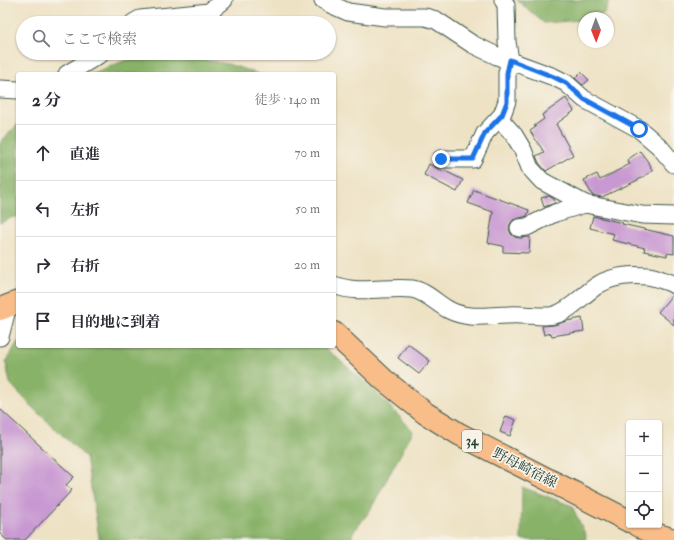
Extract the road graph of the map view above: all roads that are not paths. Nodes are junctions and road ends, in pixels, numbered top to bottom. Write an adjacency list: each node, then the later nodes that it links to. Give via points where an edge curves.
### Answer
1 (224, 0): 4 (street, via 209,12)
2 (323, 0): 6 (street, via 348,12 436,20 472,44)
3 (503, 0): 6 (street, via 506,5)
4 (170, 16)
5 (90, 60): 7 (street)
6 (510, 60): 10 (street, via 507,73 507,102); 12 (street, via 566,83 584,99 639,129 659,146)
7 (70, 72)
8 (0, 89): 9 (street)
9 (16, 90)
10 (499, 118): 11 (street, via 485,133 473,159); 13 (street, via 514,135 530,168 542,181)
11 (441, 159)
12 (674, 164)
13 (584, 204): 14 (street, via 642,215); 15 (street)
14 (674, 216)
15 (519, 228)
16 (674, 274): 17 (street, via 652,271)
17 (642, 276): 18 (street); 19 (street, via 611,278 601,282 567,309 554,315 461,315 413,289 358,289)
18 (674, 285)
19 (336, 286)
20 (9, 305): 22 (street)
21 (336, 334): 23 (main road, 野母崎宿線 / 34, via 384,380 425,413 465,437)
22 (0, 338)
23 (626, 519)

